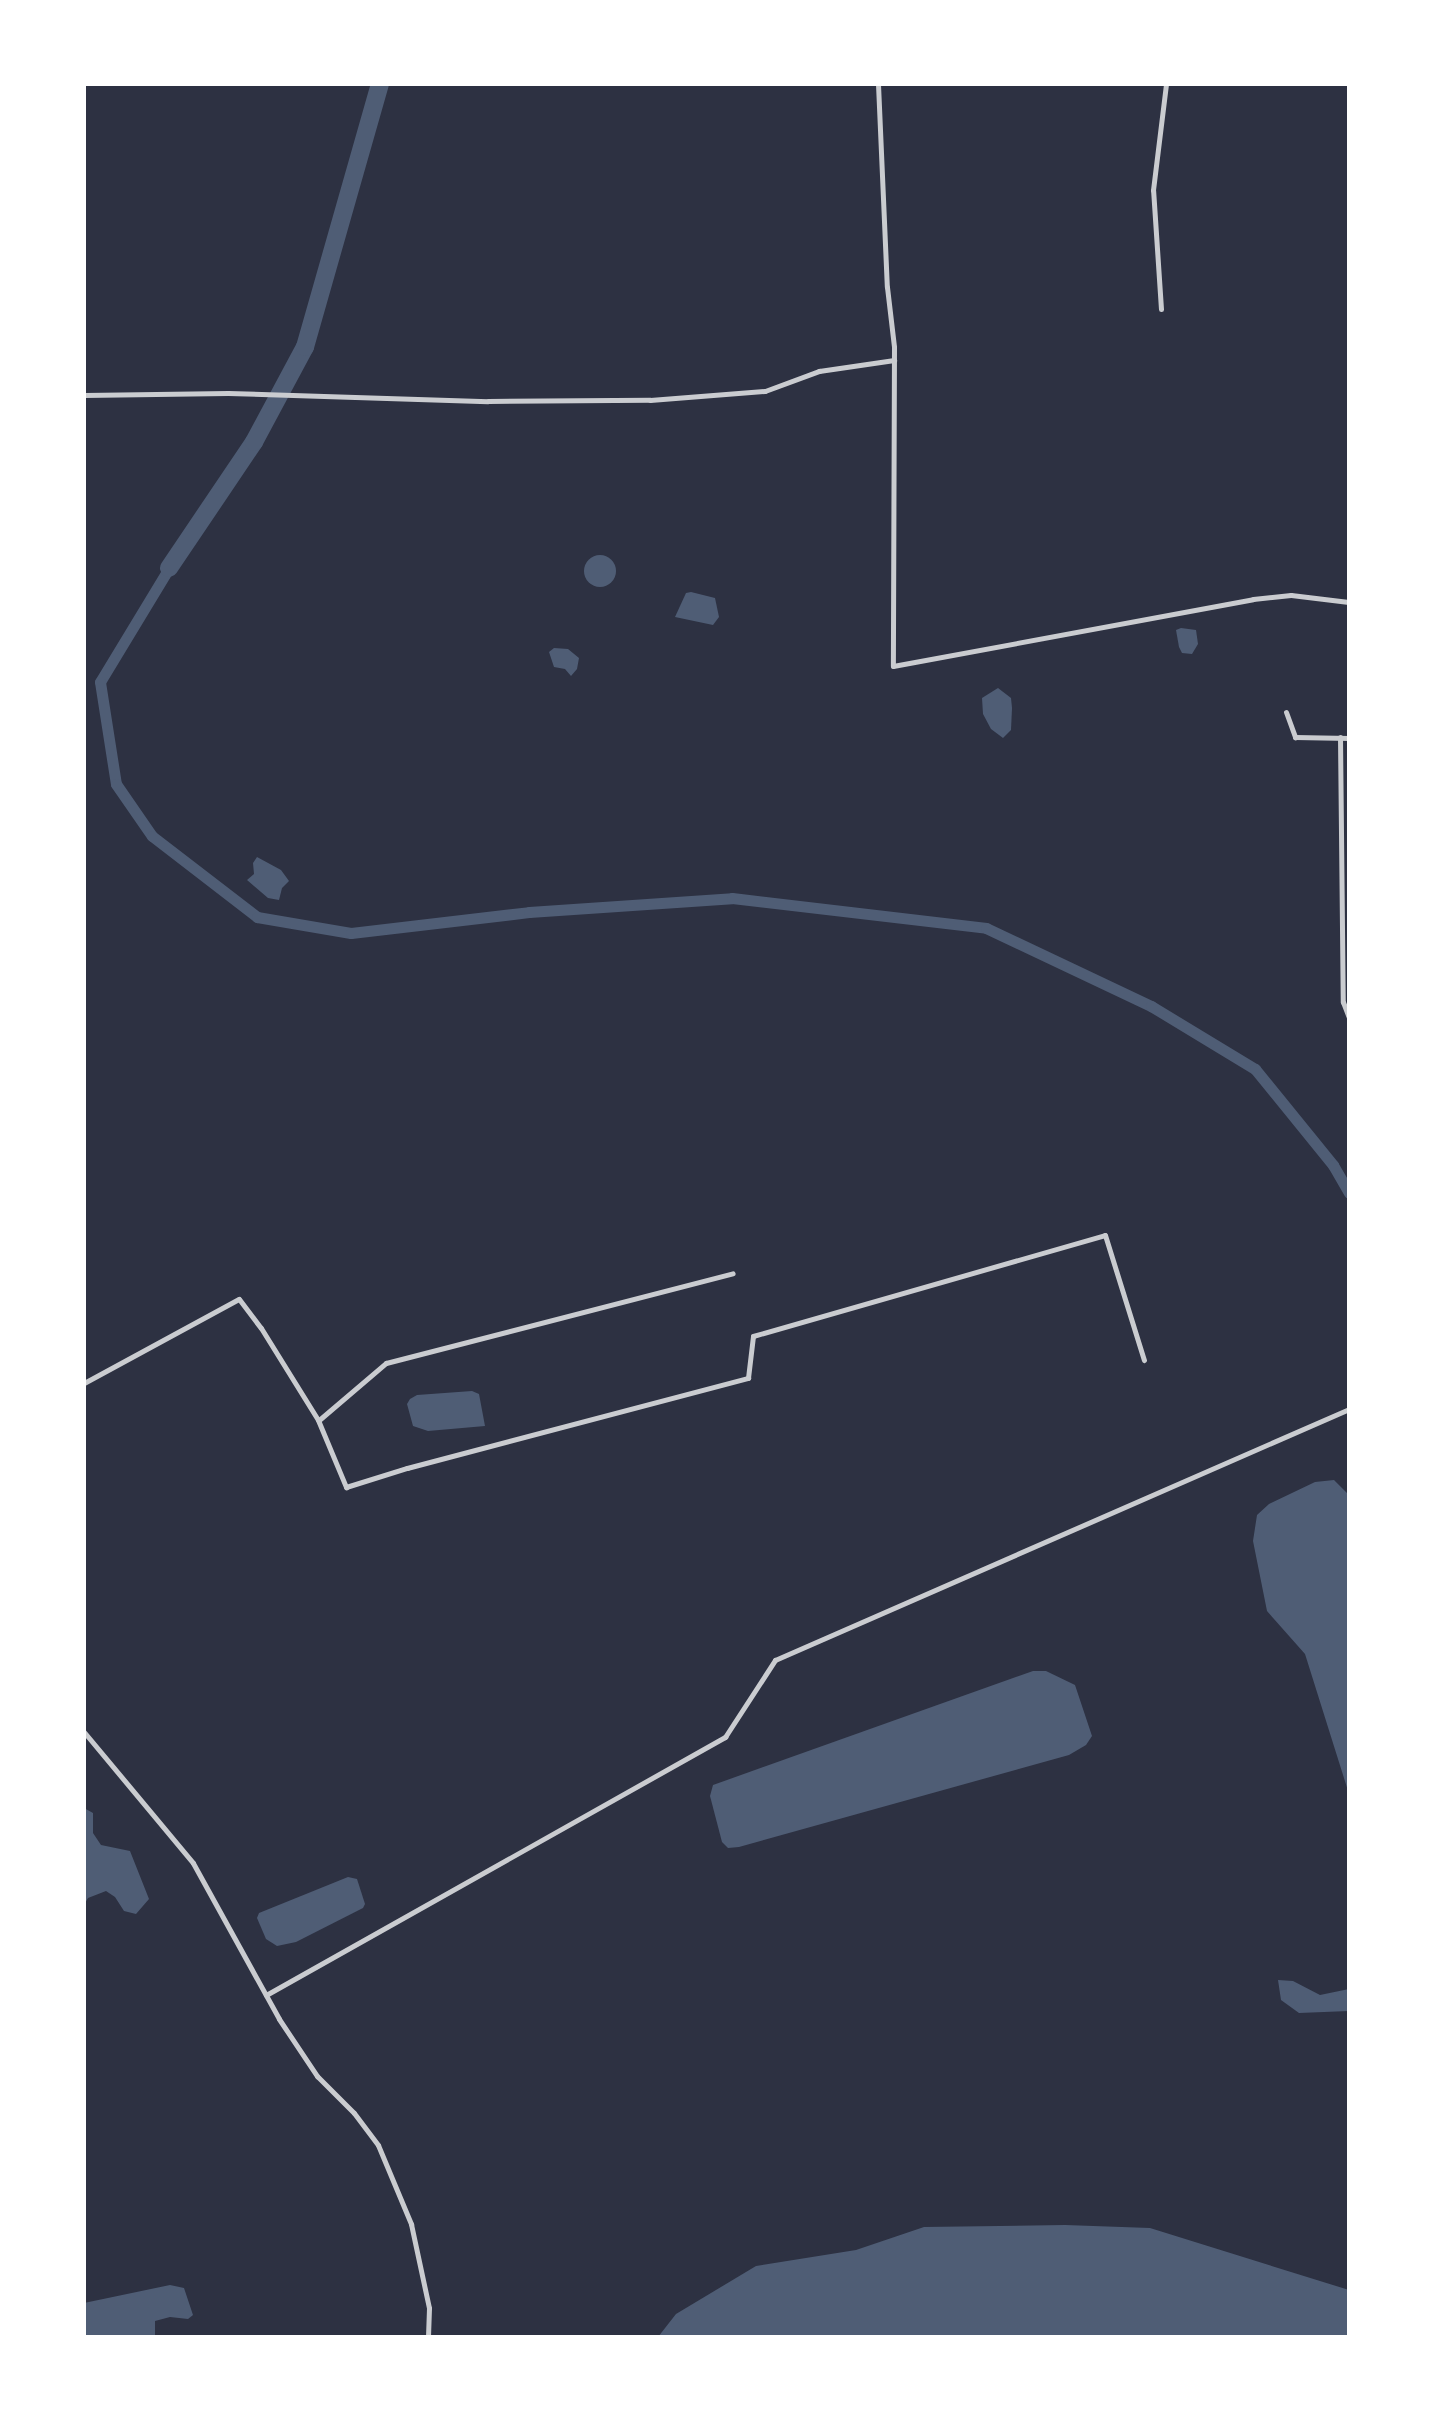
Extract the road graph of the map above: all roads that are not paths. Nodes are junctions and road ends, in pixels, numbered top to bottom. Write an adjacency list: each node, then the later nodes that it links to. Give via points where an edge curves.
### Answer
1 (878, 84): 4 (street)
2 (1166, 84): 3 (street, via 1153,190)
3 (1161, 309)
4 (894, 360): 5 (street, via 819,371 765,391 650,400); 6 (street, via 893,666 1253,599 1291,595)
5 (84, 395)
6 (1349, 602)
7 (1286, 712): 8 (street, via 1295,737)
8 (1340, 737): 9 (street); 10 (street, via 1343,1002)
9 (1349, 738)
10 (1349, 1018)
11 (733, 1273): 15 (street, via 386,1363)
12 (1144, 1360): 15 (street, via 1105,1235 753,1336 748,1378 346,1487)
13 (84, 1383): 15 (street, via 239,1299)
14 (1349, 1409): 17 (street, via 775,1660 725,1737)
15 (318, 1420)
16 (84, 1732): 17 (street, via 193,1863)
17 (266, 1995): 18 (street, via 317,2076 378,2145 411,2224 429,2308)
18 (428, 2337)

